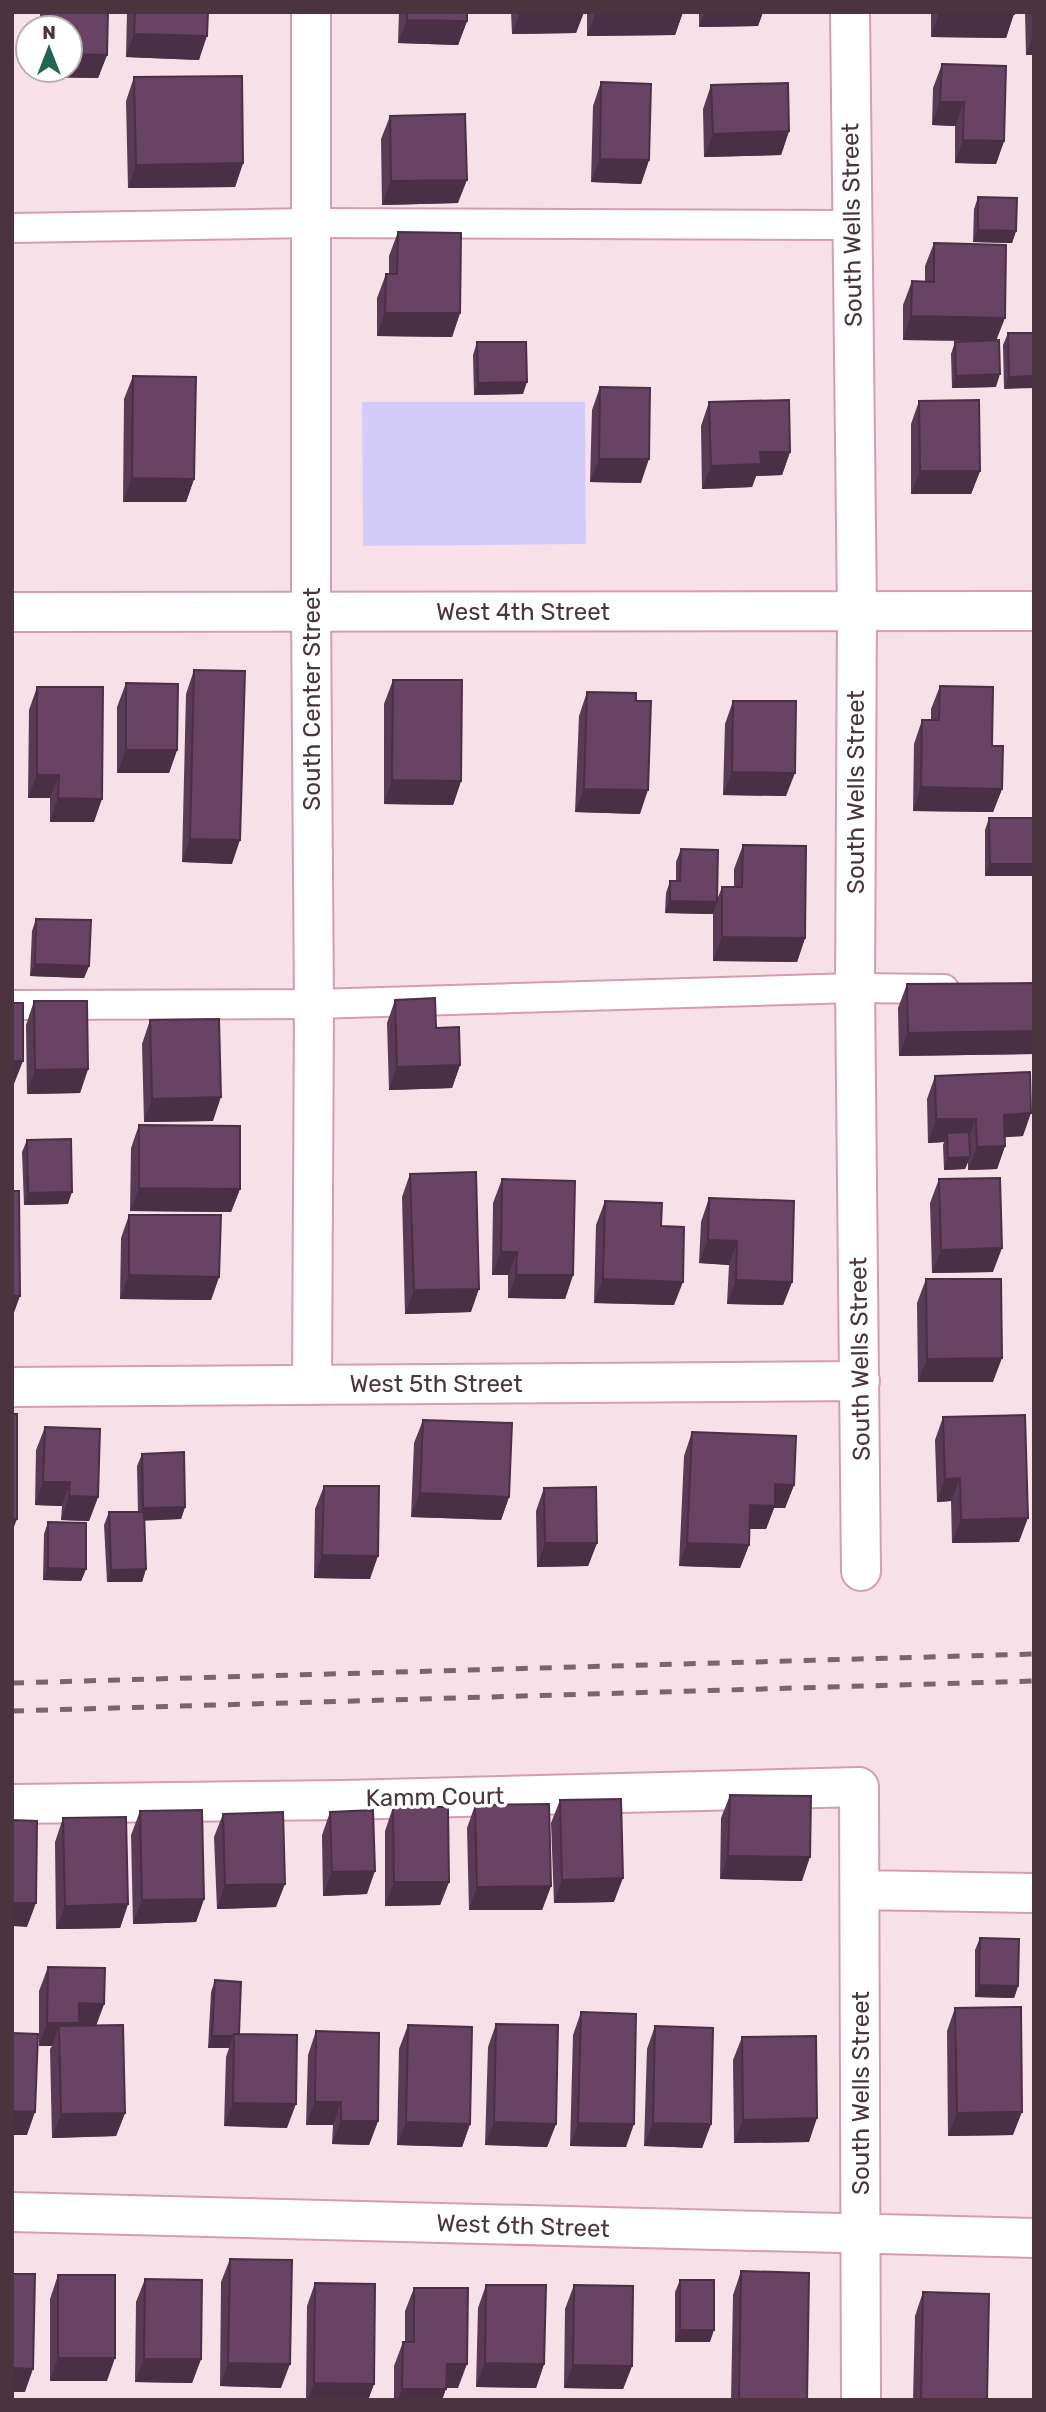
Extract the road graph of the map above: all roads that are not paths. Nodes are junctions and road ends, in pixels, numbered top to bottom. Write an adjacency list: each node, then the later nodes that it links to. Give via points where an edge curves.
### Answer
1 (311, 12): 3 (street, South Center Street)
2 (850, 12): 4 (street, South Wells Street)
3 (310, 223): 4 (lane); 5 (lane); 8 (street, South Center Street)
4 (852, 225): 9 (street, South Wells Street)
5 (12, 228)
6 (1034, 611): 9 (street, West 4th Street)
7 (12, 612): 8 (street, West 4th Street)
8 (311, 612): 9 (street, West 4th Street); 12 (street, South Center Street)
9 (857, 612): 10 (street, South Wells Street)
10 (855, 988): 11 (lane); 12 (lane); 14 (street, South Wells Street)
11 (965, 990)
12 (314, 1004): 13 (lane); 15 (street, South Center Street)
13 (12, 1005)
14 (860, 1381): 15 (street, West 5th Street); 17 (street, South Wells Street)
15 (312, 1385): 16 (street, West 5th Street)
16 (12, 1387)
17 (861, 1572)
18 (859, 1787): 19 (street, Kamm Court); 20 (street, South Wells Street)
19 (12, 1804)
20 (860, 1890): 21 (street); 23 (street, South Wells Street)
21 (1034, 1893)
22 (12, 2212): 23 (street, West 6th Street)
23 (861, 2235): 24 (street, West 6th Street); 25 (street, South Wells Street)
24 (1034, 2238)
25 (861, 2400)

